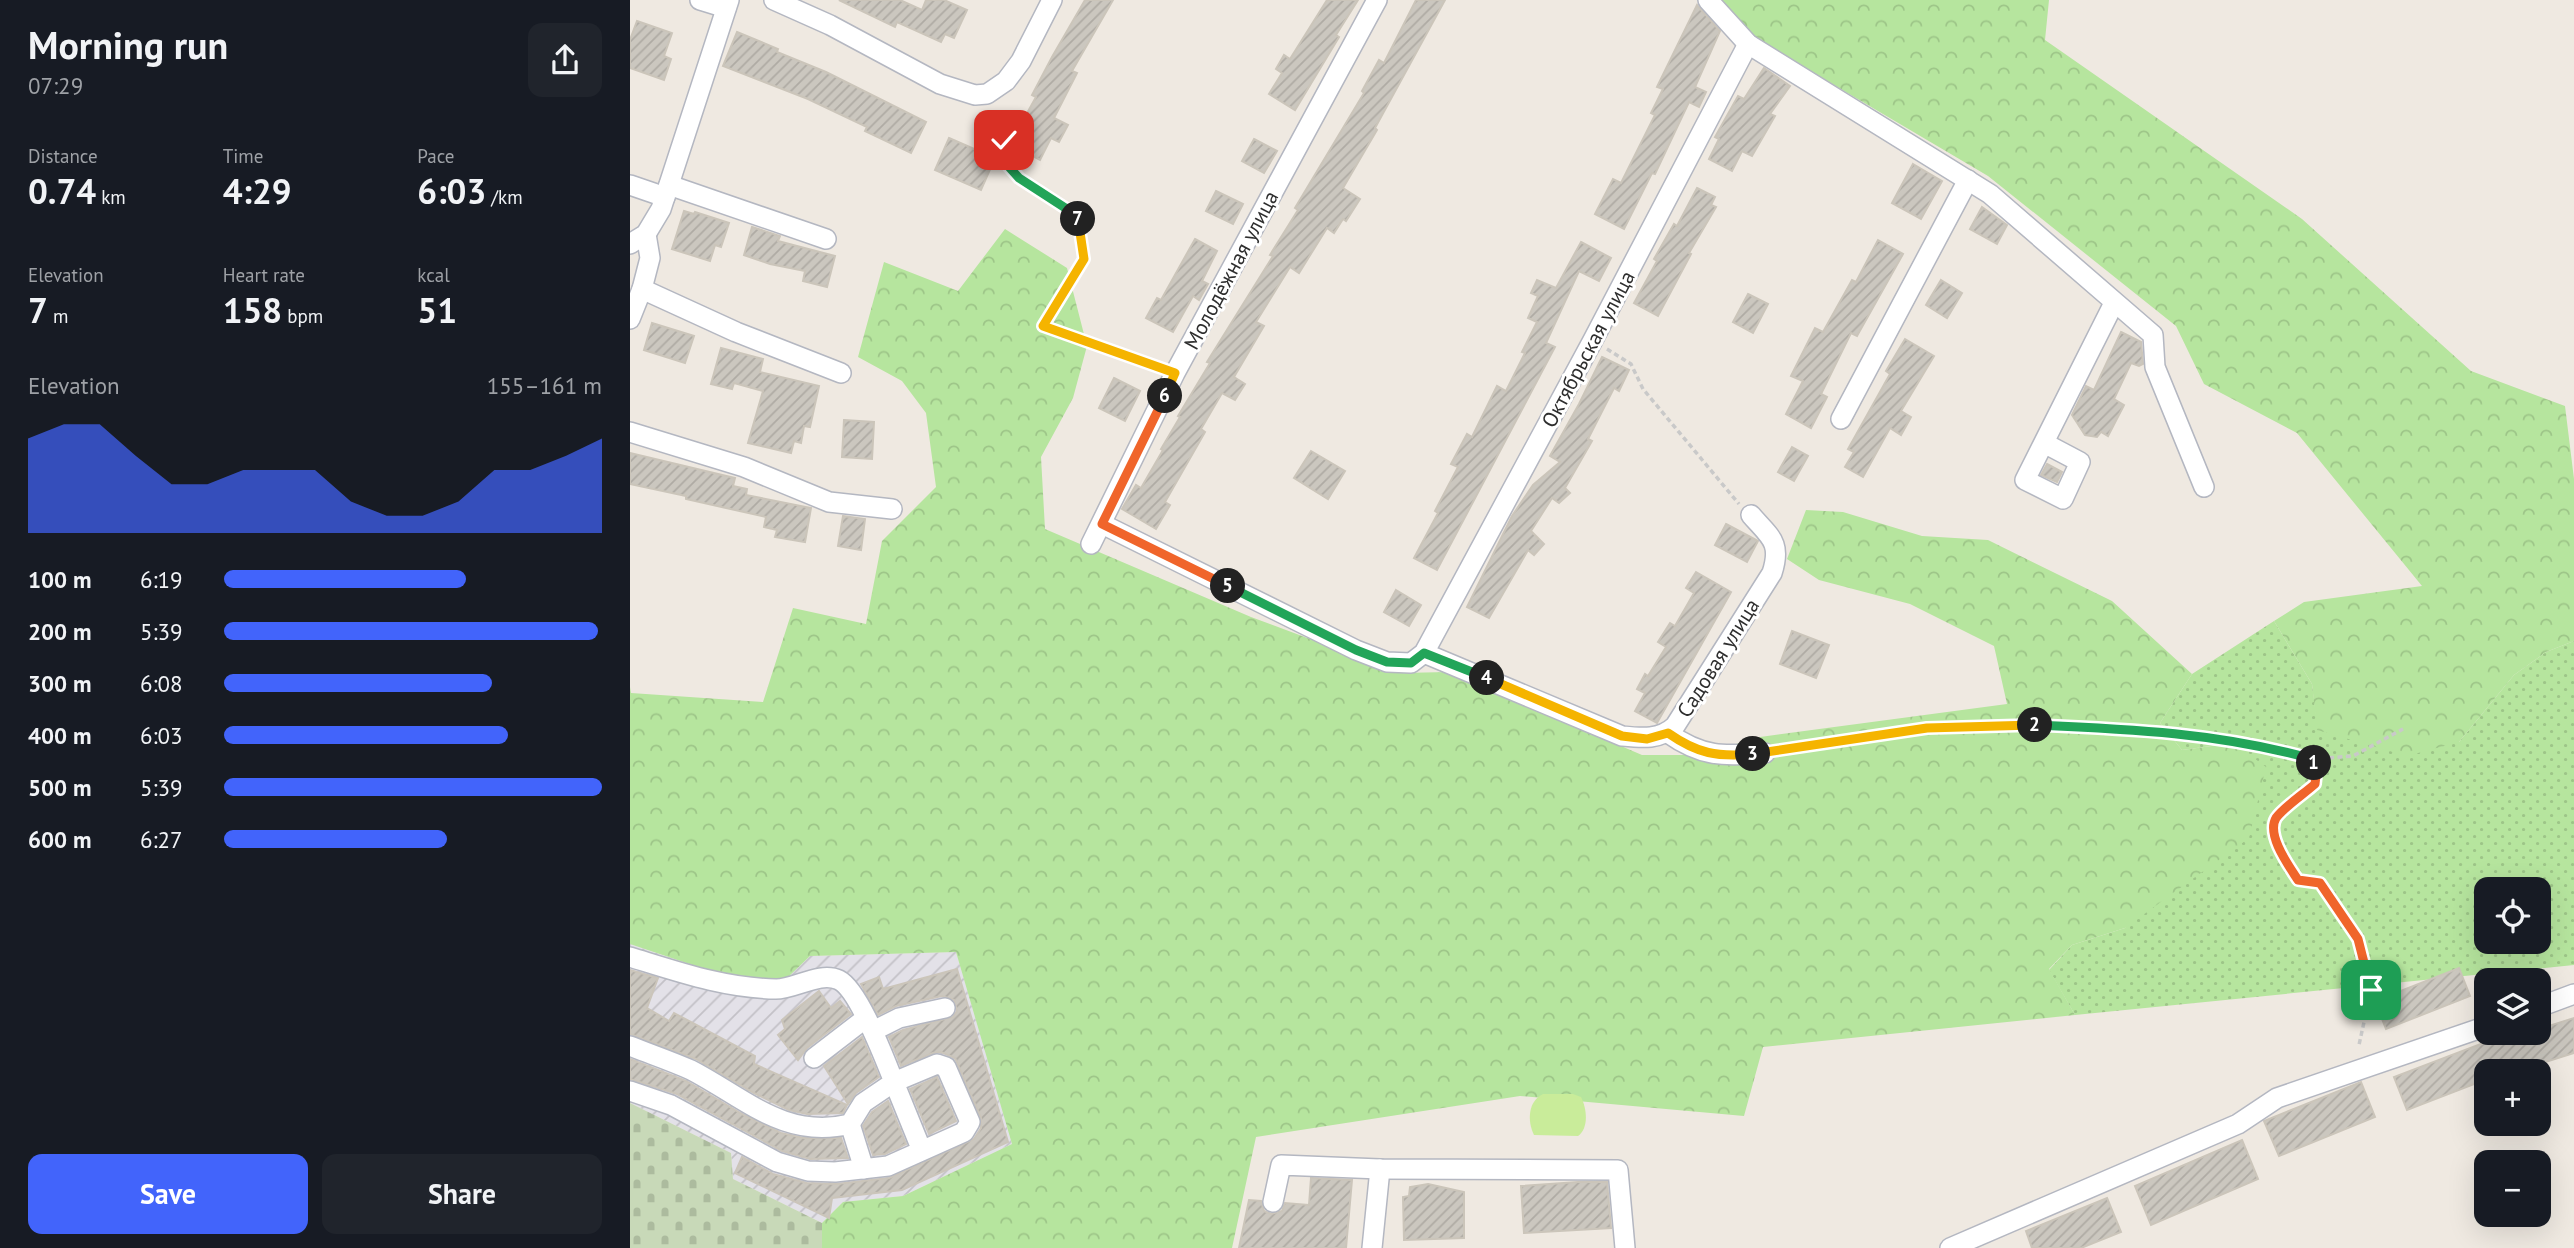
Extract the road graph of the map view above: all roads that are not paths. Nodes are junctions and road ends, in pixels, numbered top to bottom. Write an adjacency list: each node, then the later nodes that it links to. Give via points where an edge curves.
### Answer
1 (700, 0): 6 (street)
2 (774, 0): 3 (street, via 830,24 940,84 961,93 987,94 1006,81 1021,61)
3 (1052, 0)
4 (1377, 0): 23 (street, Молодёжная улица, via 1175,373)
5 (1708, 0): 7 (street)
6 (728, 4): 10 (street)
7 (1748, 44): 8 (street); 25 (street, Октябрьская улица)
8 (1968, 180): 14 (street); 17 (street)
9 (630, 185): 10 (street)
10 (667, 191): 11 (street, via 662,209); 12 (street)
11 (638, 239): 13 (street, via 650,258)
12 (826, 239)
13 (642, 289): 15 (street); 16 (street)
14 (2114, 303): 19 (street); 20 (street, via 2152,335 2155,367)
15 (630, 319)
16 (841, 373)
17 (1841, 419)
18 (630, 432): 21 (street, via 744,467 829,502)
19 (2044, 443)
20 (2204, 487)
21 (892, 509)
22 (1751, 514): 26 (street, Садовая улица, via 1775,543 1772,573)
23 (1102, 524): 24 (street, Молодёжная улица); 25 (street, via 1356,650 1387,662 1411,663)
24 (1091, 544)
25 (1424, 653): 26 (street, Садовая улица, via 1622,736 1647,739)
26 (1668, 733): 27 (street, via 1689,748 1726,756)
27 (1765, 753)
28 (630, 957): 32 (street, via 730,986 778,989 825,978 839,980 851,991)
29 (2574, 994): 30 (street)
30 (2551, 1003)
31 (944, 1008): 32 (street)
32 (869, 1024): 35 (street); 36 (street)
33 (2474, 1030): 45 (street, via 2277,1098 2238,1124)
34 (630, 1046): 38 (street, via 690,1070 784,1122 830,1129)
35 (814, 1058)
36 (894, 1083): 38 (street, via 863,1103); 39 (street); 39 (street, via 937,1064 946,1067 970,1122 964,1132)
37 (630, 1091): 40 (street, via 671,1105 777,1162 808,1171)
38 (850, 1124): 40 (street)
39 (922, 1151): 40 (street, via 888,1166)
40 (864, 1169)
41 (1380, 1169): 42 (street, via 1281,1165); 43 (street); 44 (street, via 1618,1170)
42 (1273, 1202)
43 (1372, 1248)
44 (1625, 1248)
45 (1950, 1248)

